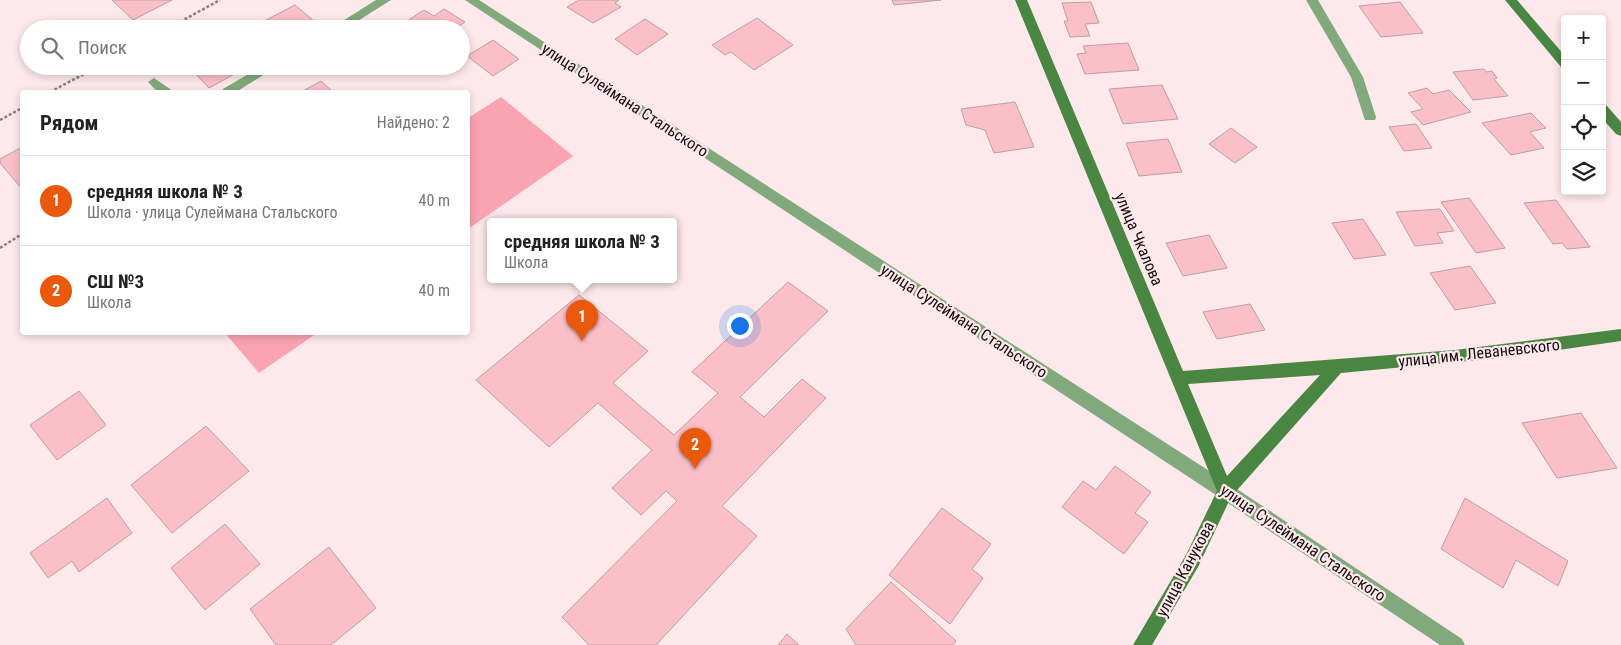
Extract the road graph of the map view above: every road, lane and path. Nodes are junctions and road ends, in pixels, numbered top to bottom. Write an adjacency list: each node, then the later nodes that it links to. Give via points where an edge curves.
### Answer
1 (220, 0): 7 (path)
2 (385, 0): 8 (street)
3 (471, 0): 26 (street, улица Сулеймана Стальского)
4 (1021, 0): 25 (street, улица Чкалова)
5 (1312, 0): 18 (street, via 1357,77)
6 (1512, 0): 9 (street)
7 (183, 20)
8 (351, 20)
9 (1562, 60)
10 (81, 75): 13 (path)
11 (256, 75): 15 (street)
12 (154, 82): 14 (street)
13 (54, 90)
14 (164, 90)
15 (230, 90)
16 (20, 109): 19 (path)
17 (1606, 114): 20 (street)
18 (1370, 117)
19 (0, 120)
20 (1621, 131)
21 (20, 235): 22 (path)
22 (0, 248)
23 (1621, 335): 24 (street, улица им. Леваневского, via 1562,345)
24 (1337, 367): 25 (street, улица им. Леваневского); 26 (street)
25 (1178, 378): 26 (street, улица Чкалова)
26 (1225, 491): 27 (street, улица Канукова, via 1192,561); 28 (street, улица Сулеймана Стальского)
27 (1142, 645)
28 (1456, 645)

